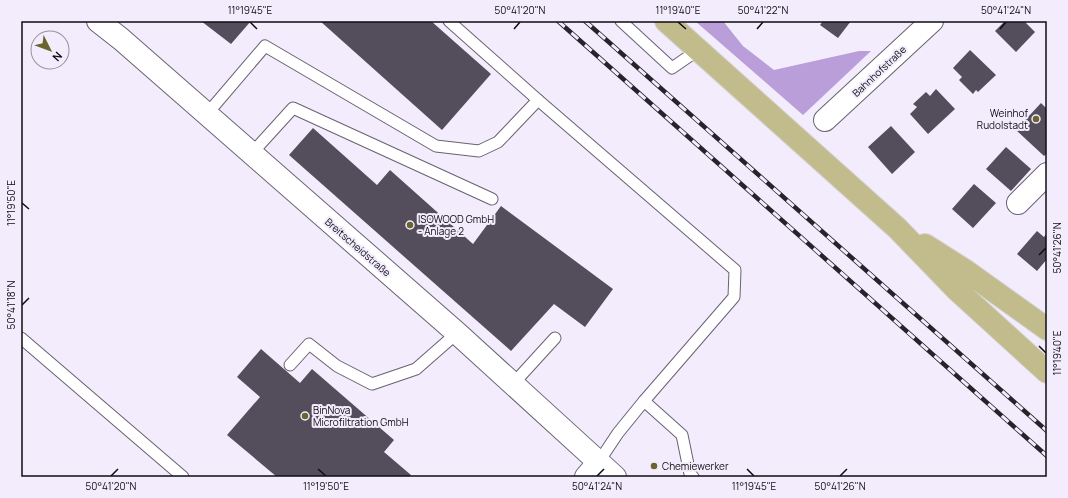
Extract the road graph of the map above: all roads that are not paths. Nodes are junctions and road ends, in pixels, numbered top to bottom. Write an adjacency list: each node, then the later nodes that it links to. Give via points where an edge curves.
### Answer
1 (98, 21): 8 (street, Breitscheidstraße)
2 (449, 21): 7 (lane)
3 (621, 21): 6 (lane, via 672,68)
4 (666, 21): 6 (main road)
5 (932, 21): 9 (street, Bahnhofstraße)
6 (698, 50): 14 (main road)
7 (538, 100): 8 (lane, via 498,142 479,151 436,146 265,46); 22 (lane, via 735,270 734,297)
8 (207, 114): 10 (street, Breitscheidstraße)
9 (825, 120)
10 (252, 153): 12 (lane, via 293,108); 16 (street, Breitscheidstraße)
11 (1047, 174): 13 (street)
12 (492, 199)
13 (1018, 203)
14 (896, 228): 15 (main road, via 966,270); 20 (main road, via 957,290)
15 (1047, 329)
16 (457, 332): 19 (lane, via 416,370 372,384 337,366 309,344); 21 (street, Breitscheidstraße)
17 (21, 338): 24 (lane)
18 (555, 338): 21 (lane)
19 (290, 365)
20 (1047, 372)
21 (513, 384): 23 (street, Breitscheidstraße)
22 (644, 401): 23 (lane); 26 (lane, via 682,435 690,474)
23 (592, 470): 25 (street, Breitscheidstraße)
24 (183, 477)
25 (615, 477)
26 (693, 477)

